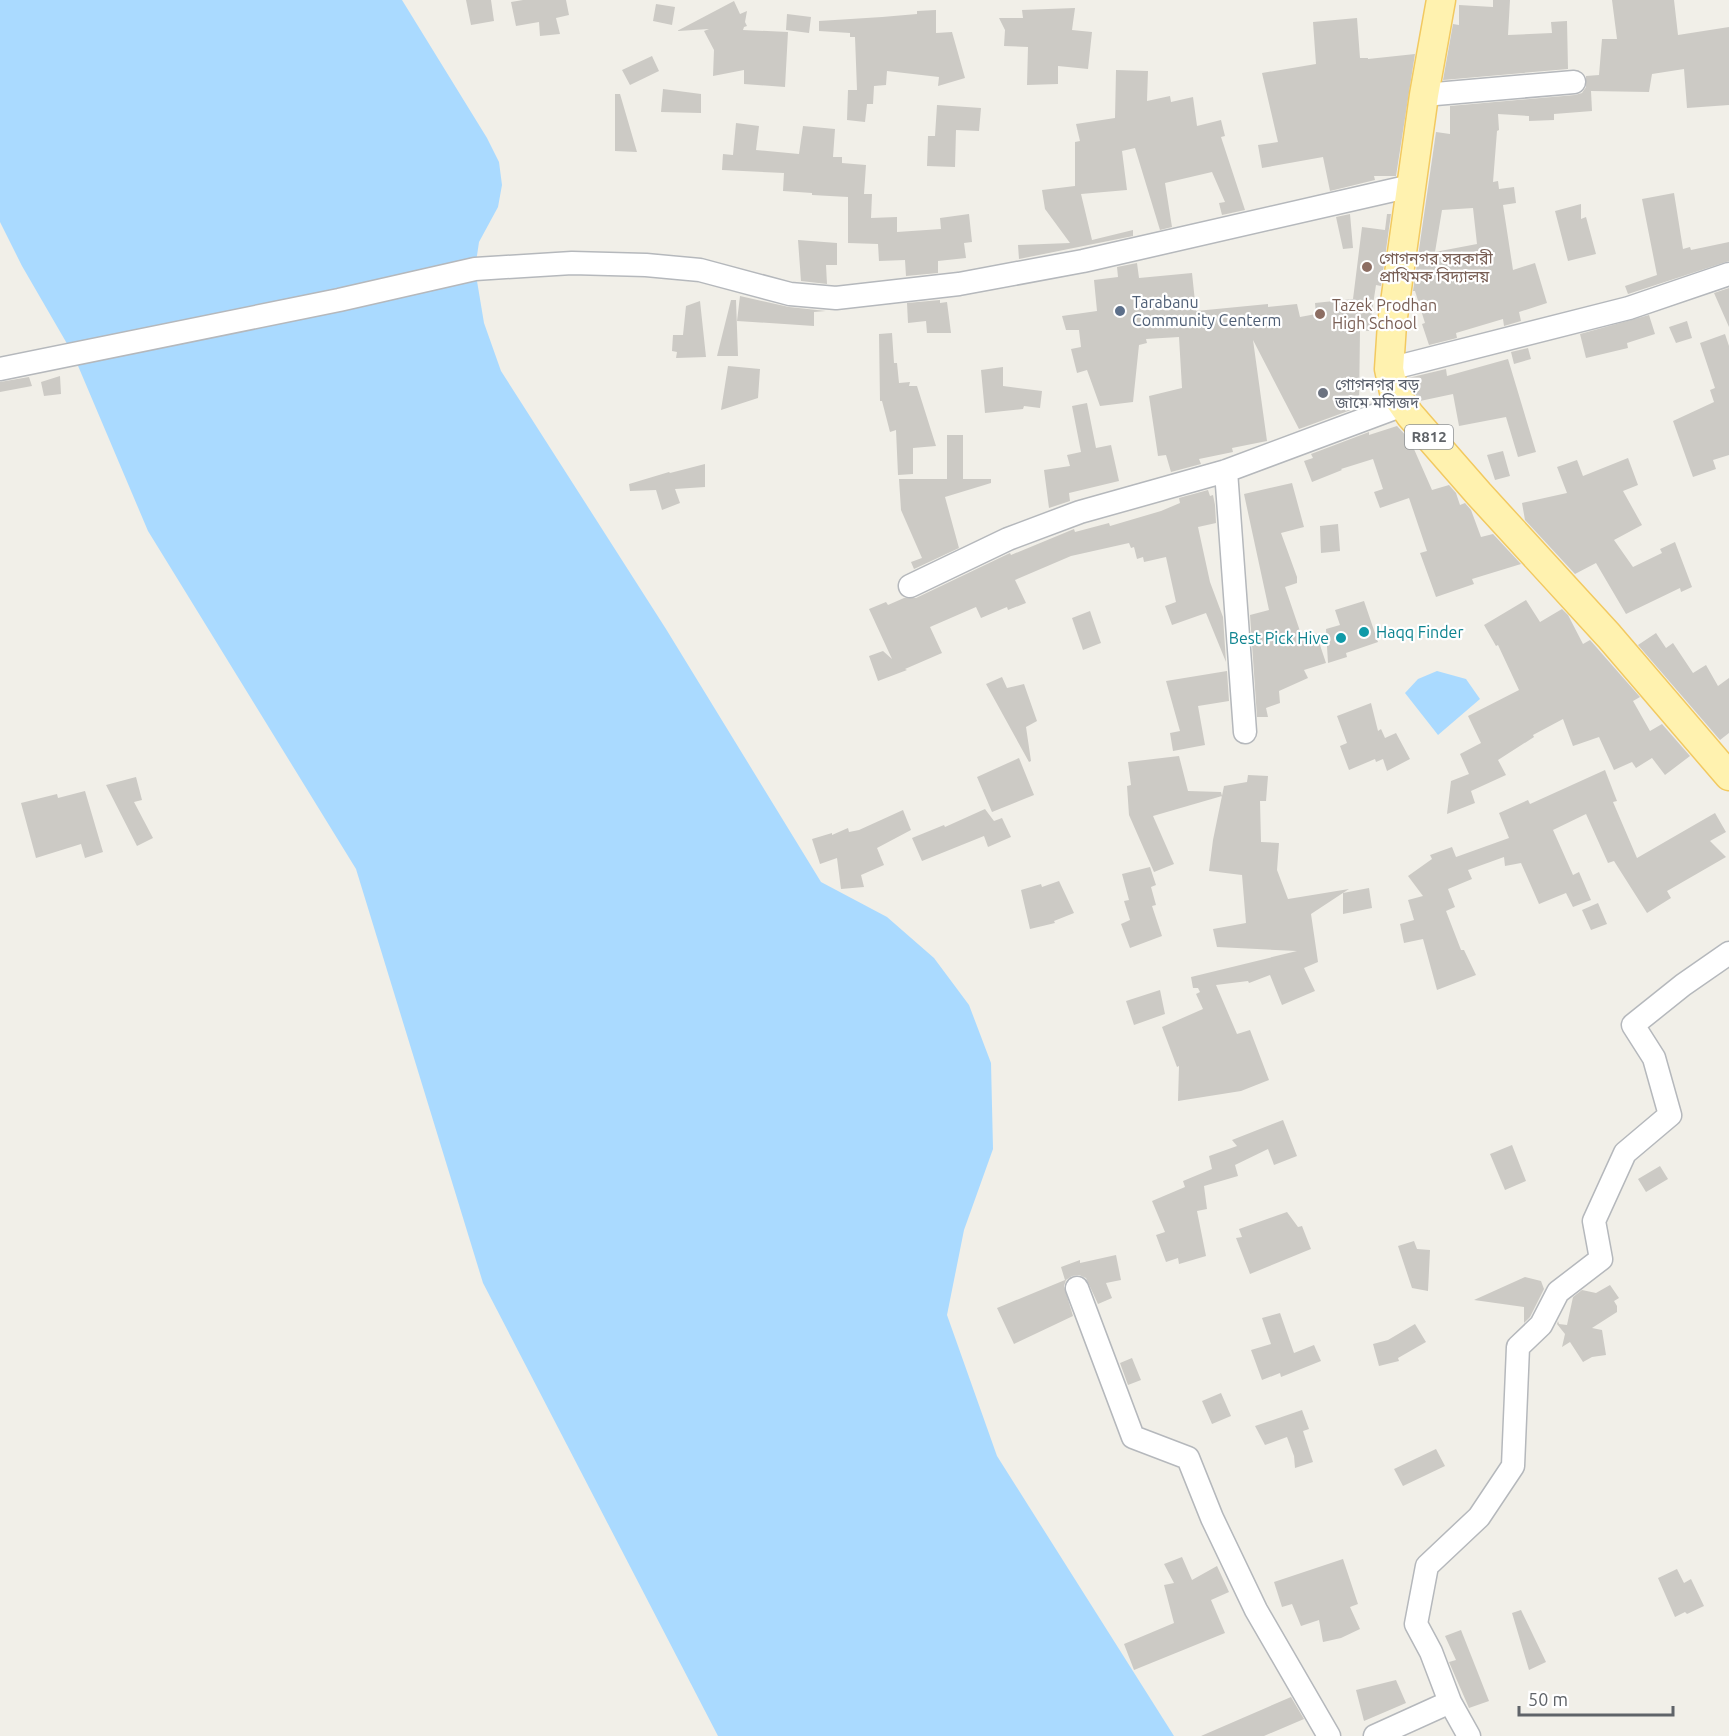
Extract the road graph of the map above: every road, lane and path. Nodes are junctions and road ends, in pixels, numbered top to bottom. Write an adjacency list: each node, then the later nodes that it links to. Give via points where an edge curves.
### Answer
1 (1441, 0): 3 (main road, R812)
2 (1574, 82): 3 (street)
3 (1424, 95): 4 (main road, R812)
4 (1411, 186): 6 (street, via 1083,261 958,284 836,298 790,294 700,270 646,265 583,263 475,269); 7 (main road, R812)
5 (1729, 274): 7 (street, via 1629,308)
6 (0, 369)
7 (1389, 369): 8 (main road, R812, via 1394,392)
8 (1403, 405): 9 (street); 12 (main road, R812)
9 (1226, 471): 10 (street, via 1080,512 1008,539); 11 (street)
10 (910, 586)
11 (1245, 732)
12 (1729, 776)
13 (1729, 953): 15 (street, via 1633,1025 1654,1058 1670,1115 1625,1154 1594,1221 1601,1259 1558,1292 1541,1325 1518,1347 1513,1466 1479,1517 1427,1566 1416,1624)
14 (1077, 1288): 16 (street, via 1133,1437 1188,1458 1256,1610)
15 (1450, 1702): 17 (street); 18 (street)
16 (1329, 1736)
17 (1375, 1736)
18 (1469, 1736)

